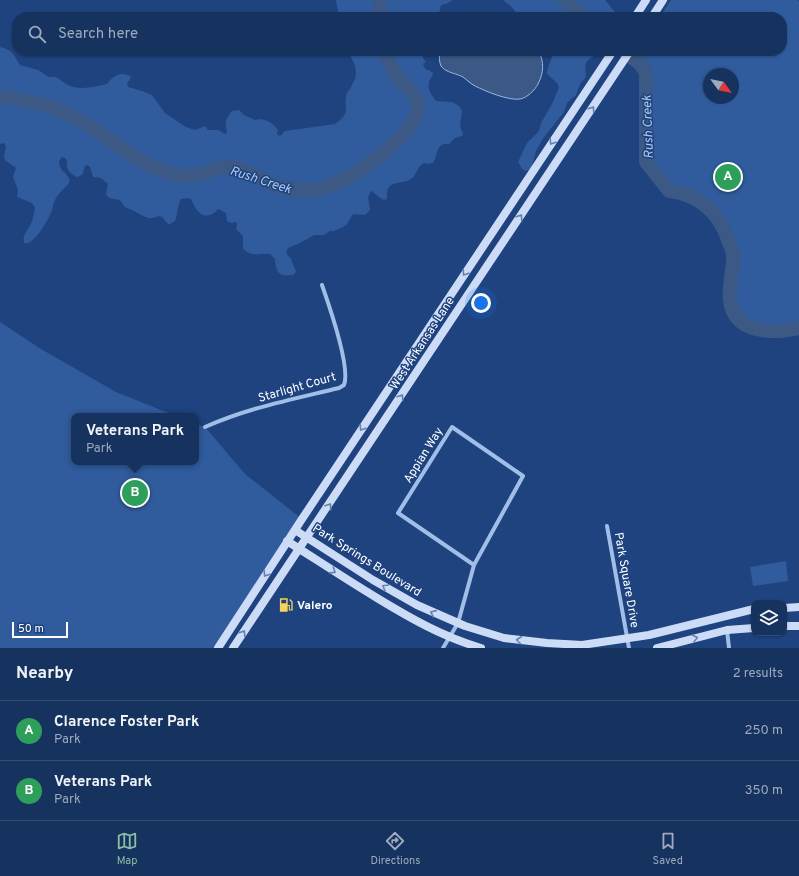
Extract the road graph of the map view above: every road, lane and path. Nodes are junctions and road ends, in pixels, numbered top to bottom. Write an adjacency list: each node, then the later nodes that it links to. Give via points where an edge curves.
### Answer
1 (646, 0): 3 (main road)
2 (663, 0): 4 (main road)
3 (638, 12)
4 (655, 12)
5 (610, 56): 10 (main road, West Arkansas Lane, one-way to 10)
6 (627, 56): 11 (main road, West Arkansas Lane, one-way to 6)
7 (322, 285): 8 (street, Starlight Court, via 338,332 346,375 344,385 227,417)
8 (205, 428)
9 (607, 526): 24 (street, Park Square Drive)
10 (295, 530): 11 (main road, Park Springs Boulevard); 12 (main road, West Arkansas Lane)
11 (307, 538): 13 (main road, West Arkansas Lane); 18 (main road, Park Springs Boulevard, one-way to 11, via 417,605 379,584)
12 (287, 541): 13 (main road); 25 (main road, West Arkansas Lane, one-way to 25)
13 (300, 549): 23 (main road, one-way to 23, via 414,621); 26 (main road, West Arkansas Lane, one-way to 13)
14 (474, 565): 14 (street, Appian Way, via 398,513 452,427 523,476); 18 (street, Appian Way)
15 (799, 607): 16 (main road)
16 (787, 608)
17 (751, 611): 24 (main road, Park Springs Boulevard)
18 (458, 623): 23 (street, Appian Way); 24 (main road, Park Springs Boulevard, one-way to 18, via 582,644 547,643 504,638)
19 (787, 626): 20 (main road)
20 (799, 626)
21 (751, 628): 22 (main road)
22 (727, 630): 30 (main road, one-way to 22); 31 (street)
23 (450, 637): 27 (street, Appian Way); 28 (main road)
24 (628, 638): 29 (street, Park Square Drive)
25 (218, 648)
26 (233, 648)
27 (443, 648)
28 (481, 648)
29 (629, 648)
30 (657, 648)
31 (729, 648)

